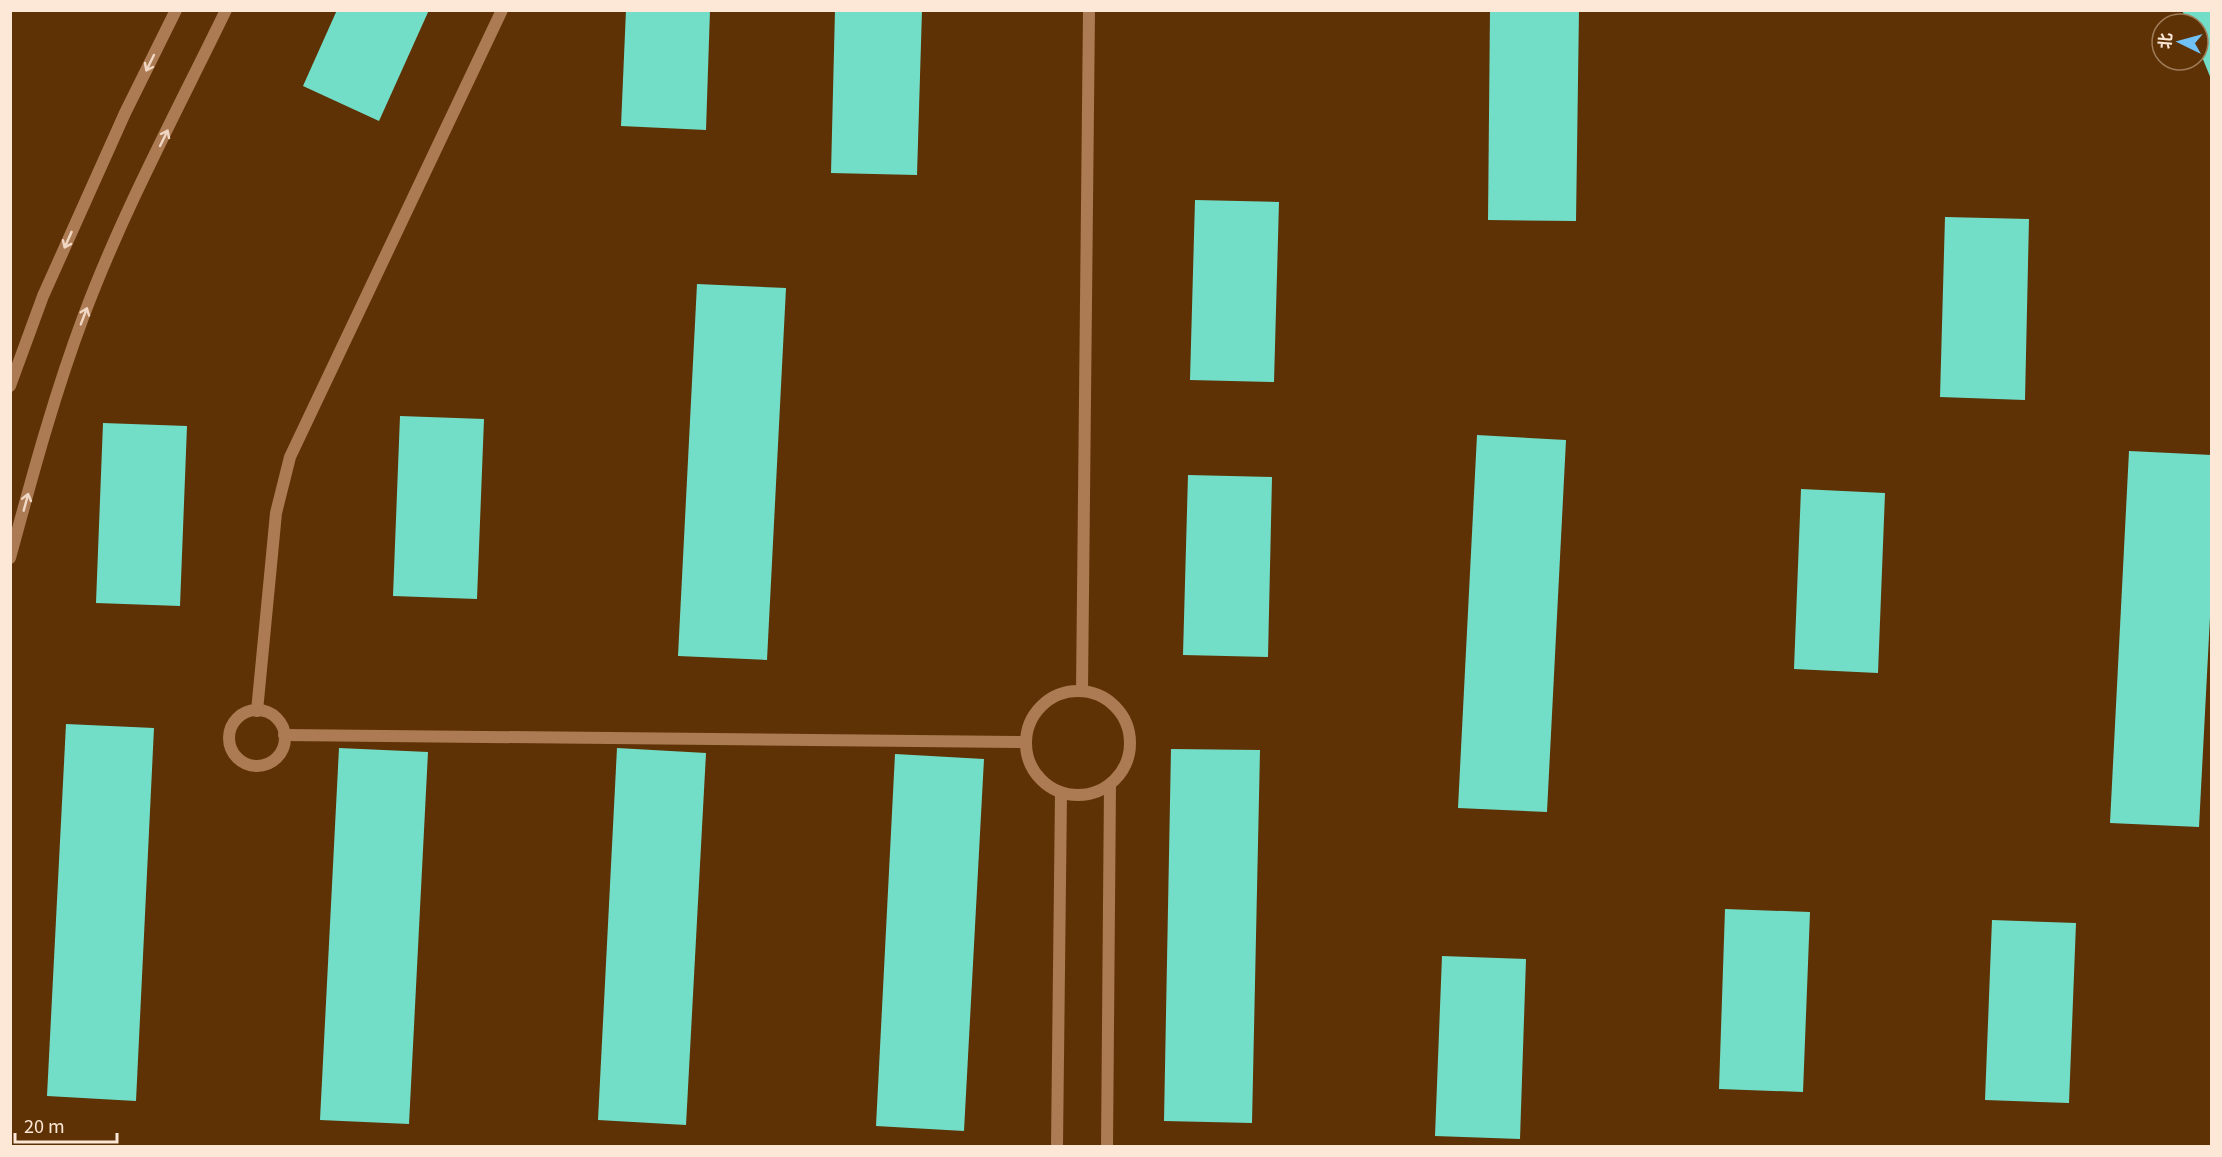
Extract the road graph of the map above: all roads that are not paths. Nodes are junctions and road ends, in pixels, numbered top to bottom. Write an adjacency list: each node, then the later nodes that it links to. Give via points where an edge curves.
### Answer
1 (176, 10): 5 (street, one-way to 5, via 43,296)
2 (225, 10): 6 (street, one-way to 2, via 84,315 120,229)
3 (502, 10): 8 (street, via 290,457 276,513)
4 (1089, 10): 7 (street)
5 (10, 386)
6 (10, 558)
7 (1082, 691): 10 (street, via 1057,694 1042,704 1032,717); 11 (street, via 1108,699 1121,712 1128,729 1130,747 1126,764)
8 (257, 711): 9 (street, via 277,719); 9 (street, via 244,714 232,726 230,744 240,760 248,765 267,764 281,752)
9 (284, 735): 10 (street)
10 (1025, 742): 12 (street, via 1030,766 1040,780)
11 (1110, 784): 12 (street, via 1086,796); 14 (street)
12 (1061, 793): 13 (street)
13 (1057, 1146)
14 (1107, 1146)

